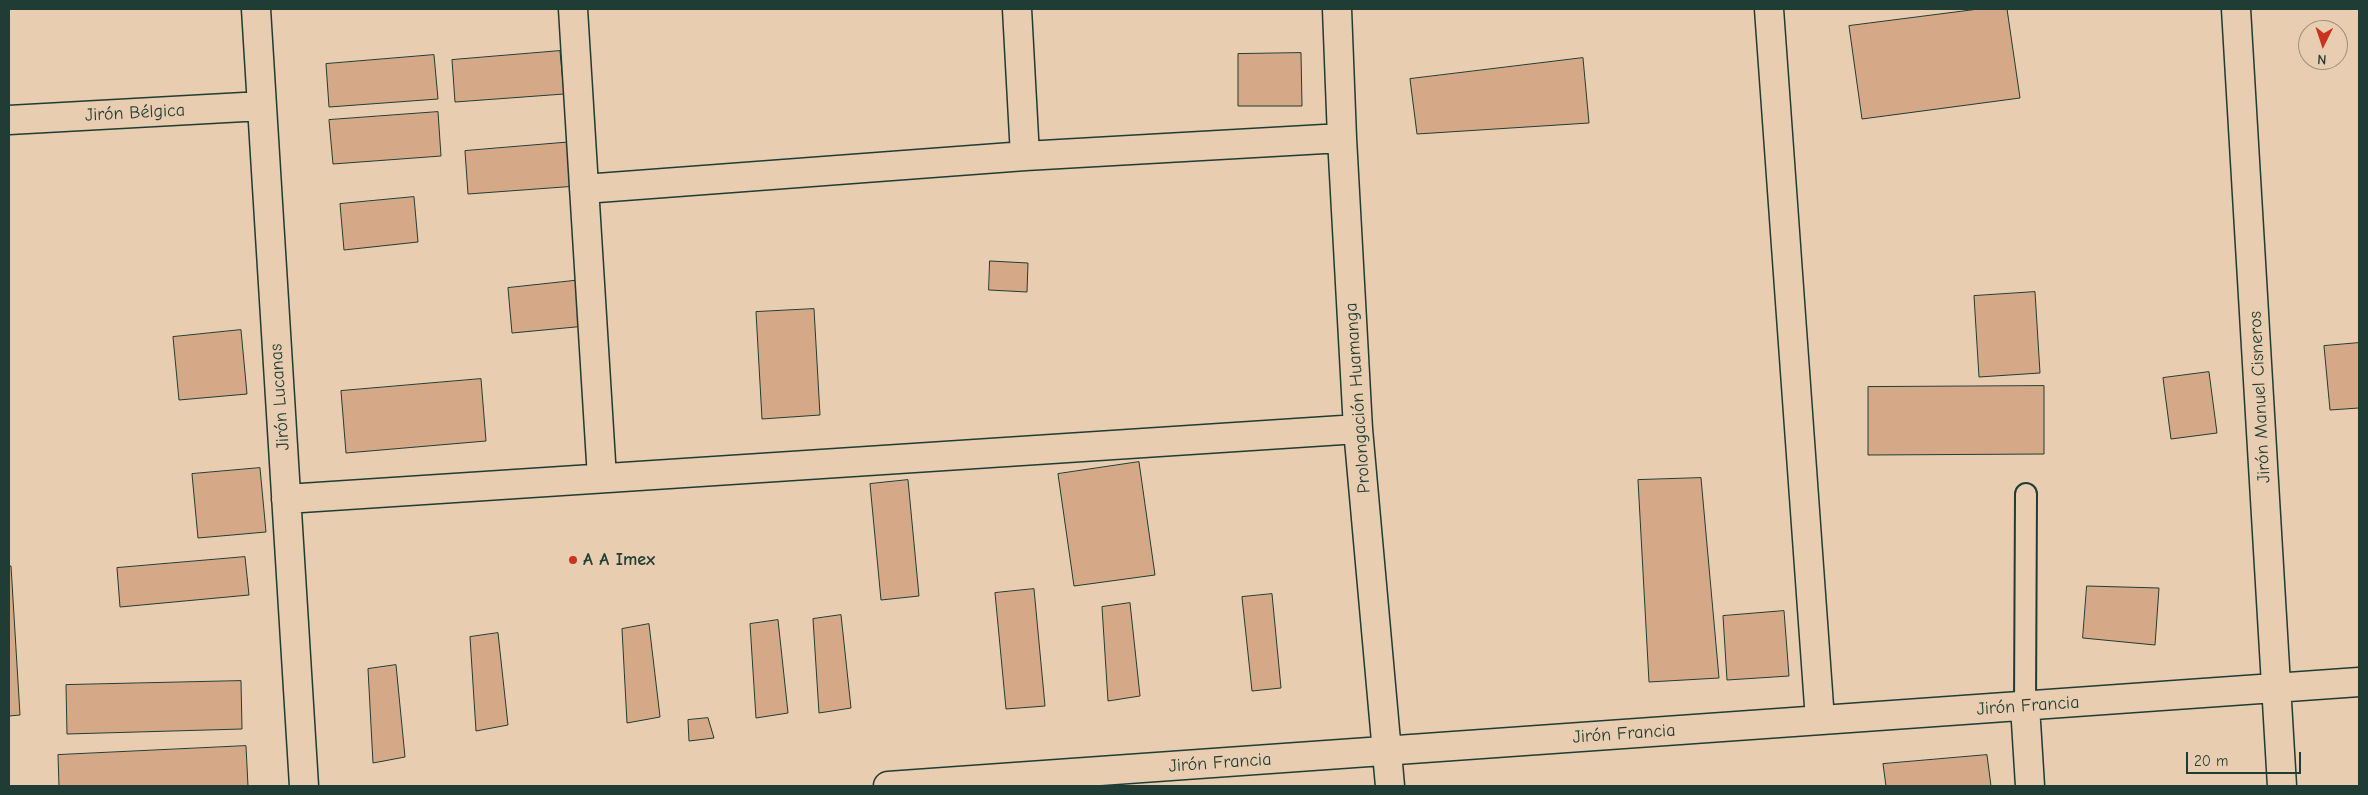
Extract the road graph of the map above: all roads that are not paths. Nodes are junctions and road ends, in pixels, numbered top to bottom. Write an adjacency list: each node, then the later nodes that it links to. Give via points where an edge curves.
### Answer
1 (256, 9): 7 (street, Jirón Lucanas)
2 (573, 9): 11 (street)
3 (1017, 9): 10 (street)
4 (1337, 9): 9 (street, Prolongación Huamanga)
5 (1769, 9): 19 (street)
6 (2236, 9): 17 (street, Jirón Manuel Cisneros)
7 (262, 106): 8 (street, Jirón Bélgica); 15 (street, Jirón Lucanas)
8 (9, 120)
9 (1342, 138): 10 (street); 12 (street, Prolongación Huamanga)
10 (1025, 156): 11 (street)
11 (584, 189): 13 (street)
12 (1358, 429): 13 (street); 20 (street, Prolongación Huamanga)
13 (602, 478): 15 (street)
14 (2026, 494): 18 (lane)
15 (286, 499): 22 (street, Jirón Lucanas)
16 (2359, 682): 17 (street, Jirón Francia)
17 (2277, 688): 18 (street, Jirón Francia); 26 (street, Jirón Manuel Cisneros)
18 (2024, 706): 19 (street, Jirón Francia); 25 (street)
19 (1820, 720): 20 (street, Jirón Francia)
20 (1387, 751): 21 (street, Jirón Francia); 24 (street, Prolongación Huamanga)
21 (1038, 781): 23 (street, Jirón Francia)
22 (304, 786)
23 (888, 786)
24 (1390, 786)
25 (2030, 786)
26 (2282, 786)

